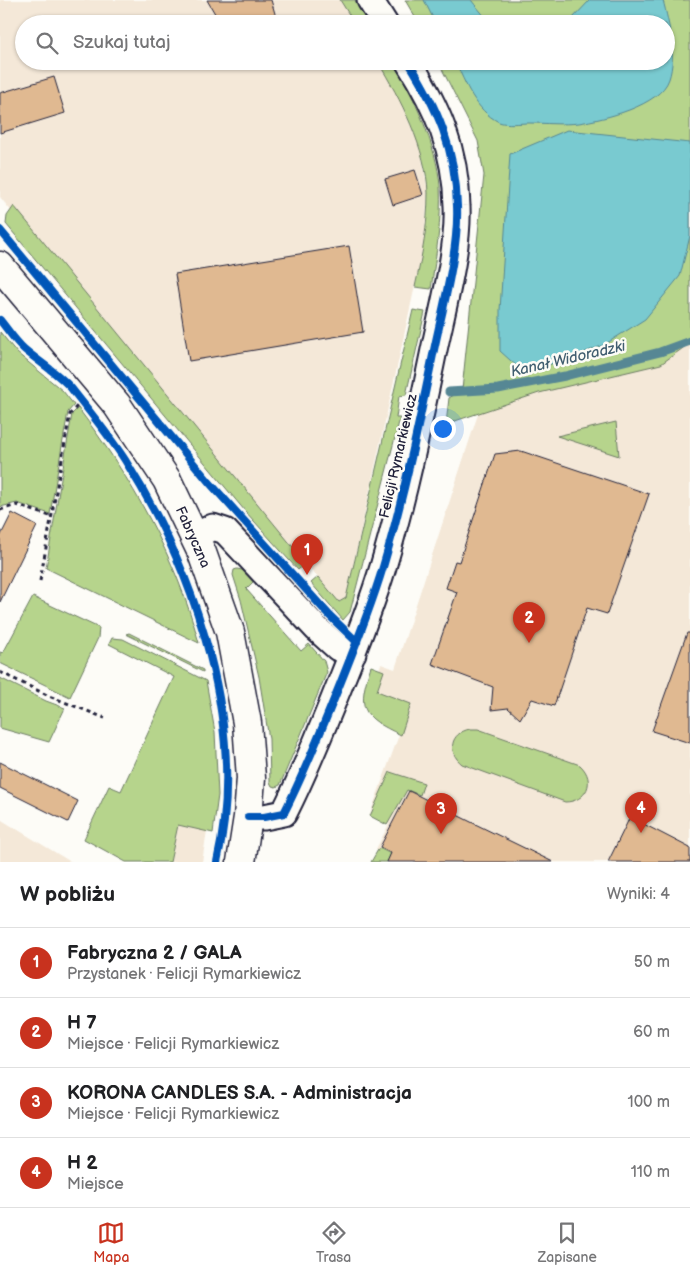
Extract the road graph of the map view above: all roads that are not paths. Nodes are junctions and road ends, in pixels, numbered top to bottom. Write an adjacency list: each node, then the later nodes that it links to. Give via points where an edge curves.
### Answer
1 (370, 0): 2 (street)
2 (379, 15)
3 (414, 70): 6 (street, Felicji Rymarkiewicz, via 427,92 449,146 458,207 447,286 396,517)
4 (0, 266): 5 (street, Fabryczna, via 117,405 167,480)
5 (195, 536): 6 (street, via 213,527 224,531 317,629 338,648); 7 (street, Fabryczna, via 220,602 234,653 247,723 251,778)
6 (353, 653): 7 (street, Felicji Rymarkiewicz, via 284,813 264,818)
7 (248, 816): 8 (street, Fabryczna)
8 (241, 862)

